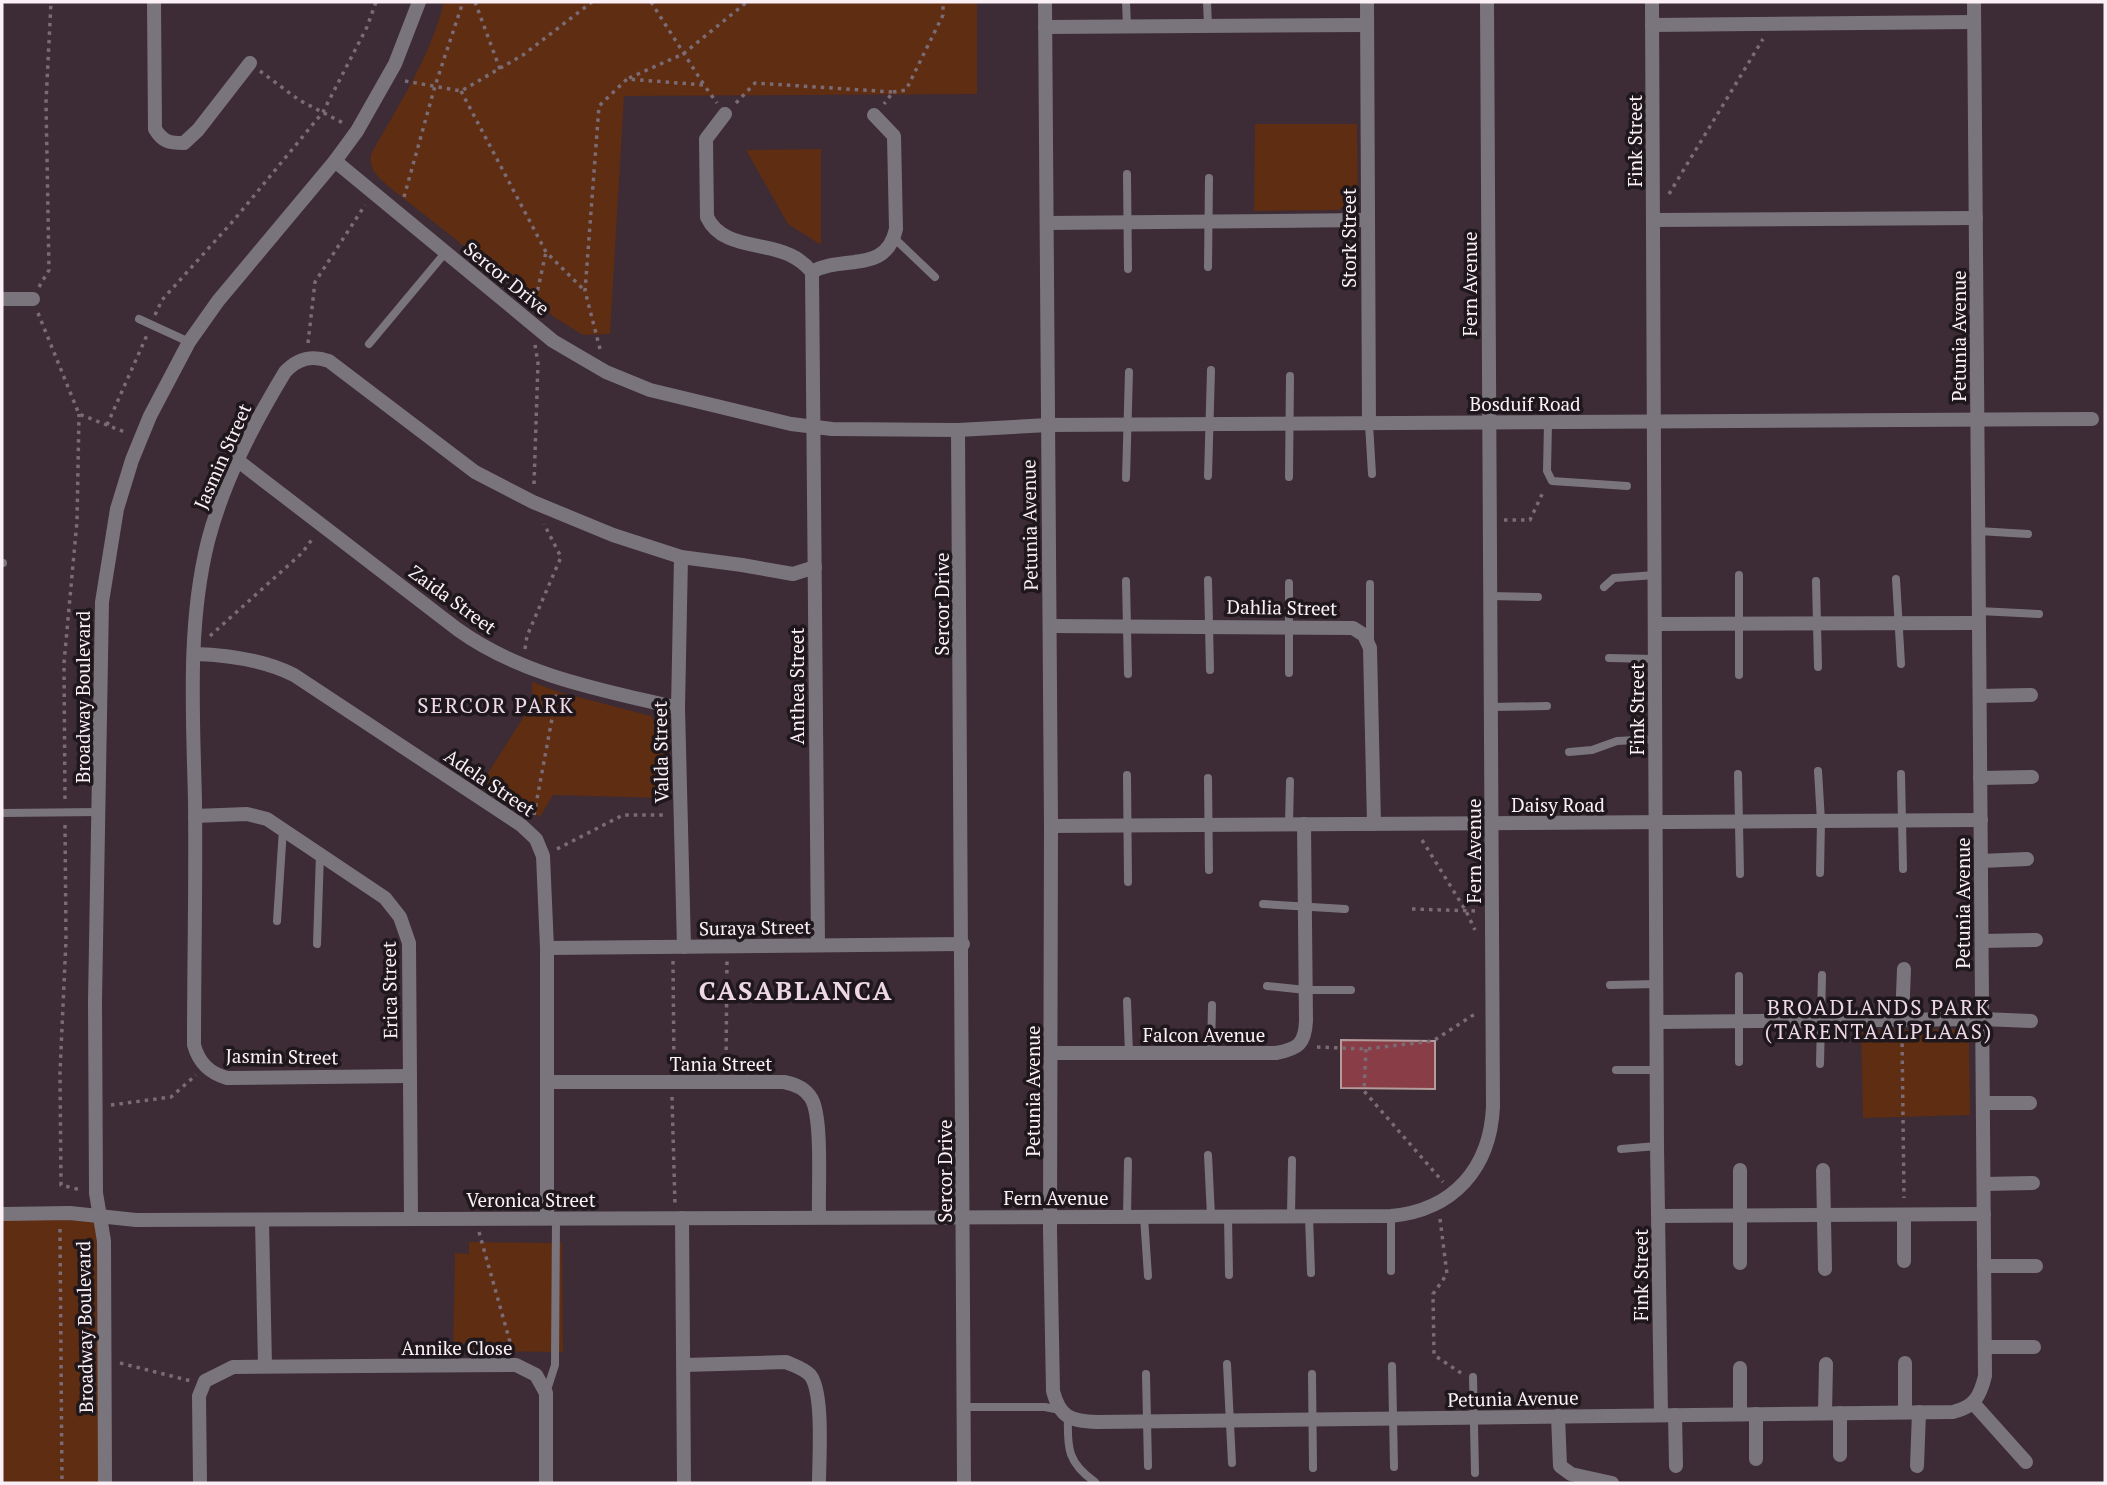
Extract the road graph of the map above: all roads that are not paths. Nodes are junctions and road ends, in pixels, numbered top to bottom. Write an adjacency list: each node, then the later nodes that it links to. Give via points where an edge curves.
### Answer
1 (154, 2): 16 (street, via 155,129 168,143 184,142 198,130)
2 (419, 2): 19 (street, Broadway Boulevard, via 389,78)
3 (1045, 2): 15 (street, Petunia Avenue)
4 (1126, 2): 13 (lane)
5 (1207, 2): 14 (lane)
6 (1367, 2): 11 (street, Stork Street)
7 (1487, 2): 45 (street, Fern Avenue)
8 (1652, 2): 12 (street, Fink Street)
9 (1974, 2): 10 (street, Petunia Avenue)
10 (1975, 22): 12 (street); 22 (street, Petunia Avenue)
11 (1367, 25): 14 (street); 23 (street, Stork Street)
12 (1652, 25): 24 (street, Fink Street)
13 (1127, 26): 14 (street); 15 (street)
14 (1208, 26)
15 (1045, 27): 26 (street, Petunia Avenue)
16 (250, 63)
17 (725, 114): 32 (street, via 706,139 707,217 711,225 723,236 790,255)
18 (874, 115): 28 (street, via 894,136)
19 (335, 161): 29 (street, Sercor Drive); 37 (street, Broadway Boulevard)
20 (1127, 174): 27 (lane)
21 (1209, 178): 25 (lane)
22 (1976, 218): 24 (street); 43 (street, Petunia Avenue)
23 (1367, 220): 25 (street); 49 (street, Stork Street)
24 (1653, 220): 44 (street, Fink Street)
25 (1208, 222): 27 (street); 30 (lane)
26 (1047, 223): 27 (street); 50 (street, Petunia Avenue)
27 (1128, 223): 31 (lane)
28 (894, 238): 32 (street, via 885,252 873,259 826,265); 33 (lane)
29 (446, 253): 38 (lane); 52 (street, Sercor Drive, via 554,341 606,372 673,397)
30 (1208, 267)
31 (1128, 269)
32 (812, 272): 52 (street, Anthea Street)
33 (935, 277)
34 (2, 299): 35 (street)
35 (33, 299)
36 (139, 319): 37 (lane)
37 (189, 342): 110 (street, Broadway Boulevard, via 140,438 117,509 102,602)
38 (369, 344)
39 (1211, 370): 47 (lane)
40 (1129, 372): 51 (lane)
41 (1290, 376): 48 (lane)
42 (2092, 419): 43 (street, Bosduif Road)
43 (1978, 420): 44 (street, Bosduif Road); 60 (street, Petunia Avenue)
44 (1654, 422): 46 (street, Bosduif Road); 64 (street, Fink Street)
45 (1490, 423): 46 (street, Bosduif Road); 49 (street, Bosduif Road); 73 (street, Fern Avenue)
46 (1548, 423): 59 (lane, via 1549,479 1558,484)
47 (1209, 424): 48 (street, Bosduif Road); 51 (street, Bosduif Road); 56 (lane)
48 (1289, 424): 49 (street, Bosduif Road); 57 (lane)
49 (1369, 424): 55 (lane, Stork Street)
50 (1048, 425): 51 (street, Bosduif Road); 53 (street, Bosduif Road); 81 (street, Petunia Avenue)
51 (1126, 425): 58 (lane)
52 (814, 427): 53 (street, Sercor Drive); 63 (street, Anthea Street)
53 (958, 430): 140 (street, Sercor Drive)
54 (237, 460): 62 (street, Jasmin Street, via 285,372 299,361 315,357 335,365 475,472 533,502); 86 (street, Jasmin Street, via 208,542); 99 (street, Zaida Street, via 472,640 559,679)
55 (1372, 474)
56 (1208, 476)
57 (1289, 477)
58 (1126, 478)
59 (1627, 486)
60 (1979, 531): 61 (lane); 76 (street, Petunia Avenue)
61 (2028, 534)
62 (681, 557): 63 (street, via 793,575); 99 (street, Valda Street)
63 (815, 568): 141 (street, Anthea Street)
64 (1655, 575): 72 (lane, via 1614,578); 80 (street, Fink Street)
65 (1739, 575): 77 (lane)
66 (1896, 579): 79 (lane)
67 (1209, 580): 83 (lane)
68 (1126, 581): 82 (lane)
69 (1816, 581): 78 (lane)
70 (1289, 583): 84 (lane)
71 (1370, 584): 85 (lane)
72 (1604, 587)
73 (1490, 596): 74 (lane); 98 (street, Fern Avenue)
74 (1538, 597)
75 (2039, 614): 76 (lane)
76 (1979, 617): 79 (street); 96 (street, Petunia Avenue)
77 (1737, 623): 78 (street); 80 (street); 94 (lane)
78 (1818, 623): 79 (street); 90 (lane)
79 (1899, 623): 89 (lane)
80 (1655, 624): 88 (street, Fink Street)
81 (1049, 626): 82 (street, Dahlia Street); 123 (street, Petunia Avenue)
82 (1127, 626): 83 (street, Dahlia Street); 93 (lane)
83 (1208, 626): 84 (street, Dahlia Street); 91 (lane)
84 (1288, 626): 85 (street, Dahlia Street, via 1353,628 1364,635); 92 (lane)
85 (1370, 648): 120 (street)
86 (195, 654): 112 (street, Jasmin Street); 143 (street, Adela Street, via 268,664 294,675 530,831 543,856)
87 (1609, 658): 88 (lane)
88 (1655, 659): 100 (street, Fink Street)
89 (1901, 664)
90 (1818, 667)
91 (1210, 670)
92 (1289, 673)
93 (1128, 674)
94 (1739, 675)
95 (2031, 695): 96 (street)
96 (1980, 696): 108 (street, Petunia Avenue)
97 (1547, 706): 98 (lane)
98 (1491, 707): 117 (street, Fern Avenue)
99 (678, 708): 142 (street, Valda Street)
100 (1656, 739): 101 (lane, via 1617,741); 118 (street, Fink Street)
101 (1569, 752)
102 (1818, 771): 114 (lane)
103 (1738, 774): 116 (lane)
104 (1901, 774): 115 (lane)
105 (1127, 775): 121 (lane)
106 (2032, 776): 108 (street)
107 (1208, 778): 122 (lane)
108 (1980, 778): 113 (street, Petunia Avenue)
109 (1290, 781): 119 (lane)
110 (100, 812): 111 (lane); 184 (street, Broadway Boulevard, via 95,1001)
111 (2, 813)
112 (195, 816): 124 (street, Erica Street, via 254,815); 167 (street, Jasmin Street, via 194,1045 200,1060 227,1077)
113 (1981, 820): 115 (street, Daisy Road); 127 (street, Petunia Avenue)
114 (1821, 821): 115 (street, Daisy Road); 116 (street, Daisy Road); 130 (lane)
115 (1903, 821): 128 (lane)
116 (1738, 822): 118 (street, Daisy Road); 131 (lane)
117 (1492, 823): 118 (street, Daisy Road); 120 (street, Daisy Road); 190 (street, Fern Avenue, via 1490,1138 1479,1164 1453,1193 1421,1211)
118 (1656, 823): 148 (street, Fink Street)
119 (1297, 824): 120 (street, Daisy Road); 122 (street, Daisy Road); 134 (street)
120 (1374, 824)
121 (1127, 825): 122 (street, Daisy Road); 123 (street, Daisy Road); 132 (lane)
122 (1208, 825): 129 (lane)
123 (1052, 826): 160 (street, Petunia Avenue)
124 (283, 829): 125 (street, Erica Street); 136 (lane)
125 (320, 854): 139 (lane); 167 (street, Erica Street, via 385,898 406,930)
126 (2027, 859): 127 (street)
127 (1981, 861): 138 (street, Petunia Avenue)
128 (1903, 869)
129 (1209, 870)
130 (1820, 873)
131 (1740, 874)
132 (1128, 882)
133 (1263, 904): 134 (lane)
134 (1305, 907): 135 (lane); 150 (street)
135 (1345, 909)
136 (277, 921)
137 (2036, 940): 138 (street)
138 (1982, 941): 154 (street, Petunia Avenue)
139 (317, 944)
140 (963, 944): 141 (street, Suraya Street); 194 (street, Sercor Drive)
141 (818, 945): 142 (street, Suraya Street)
142 (684, 947): 143 (street, Suraya Street)
143 (547, 948): 168 (street, Adela Street)
144 (1904, 969): 155 (street)
145 (1822, 975): 157 (lane)
146 (1739, 976): 156 (lane)
147 (1610, 985): 148 (lane)
148 (1658, 985): 159 (street, Fink Street)
149 (1267, 986): 150 (lane)
150 (1306, 990): 151 (lane); 162 (street, Falcon Avenue, via 1306,1035 1297,1047 1276,1053)
151 (1351, 990)
152 (1127, 1001): 161 (lane)
153 (1212, 1005): 162 (lane)
154 (1982, 1019): 155 (street); 158 (street); 169 (street, Petunia Avenue)
155 (1902, 1020): 157 (street)
156 (1738, 1021): 157 (street); 159 (street); 163 (lane)
157 (1821, 1021): 164 (lane)
158 (2031, 1021)
159 (1658, 1022): 166 (street, Fink Street)
160 (1052, 1053): 161 (street, Falcon Avenue); 195 (street, Petunia Avenue)
161 (1129, 1053): 162 (street, Falcon Avenue)
162 (1211, 1053)
163 (1739, 1062)
164 (1820, 1064)
165 (1616, 1070): 166 (lane)
166 (1658, 1070): 171 (street, Fink Street)
167 (410, 1076): 198 (street, Erica Street)
168 (547, 1082): 193 (street, Tania Street, via 799,1086 812,1098 817,1115); 199 (street, Adela Street)
169 (1983, 1103): 170 (street); 179 (street, Petunia Avenue)
170 (2030, 1103)
171 (1657, 1146): 172 (lane); 191 (street, Fink Street)
172 (1621, 1149)
173 (1208, 1155): 186 (lane)
174 (1292, 1160): 188 (lane)
175 (1128, 1161): 185 (lane)
176 (1740, 1170): 192 (street)
177 (1823, 1170): 183 (street)
178 (2034, 1183): 179 (street)
179 (1984, 1184): 182 (street, Petunia Avenue)
180 (2, 1214): 184 (street, Veronica Street)
181 (1904, 1214): 182 (street); 183 (street); 201 (street)
182 (1984, 1214): 203 (street, Petunia Avenue)
183 (1824, 1215): 192 (street); 205 (street)
184 (99, 1216): 200 (street, Veronica Street); 248 (street, Broadway Boulevard, via 104,1241)
185 (1127, 1216): 195 (street, Fern Avenue); 196 (street, Fern Avenue)
186 (1211, 1216): 187 (street, Fern Avenue); 196 (street, Fern Avenue)
187 (1228, 1216): 188 (street, Fern Avenue); 208 (lane)
188 (1291, 1216): 189 (street, Fern Avenue)
189 (1310, 1216): 190 (street, Fern Avenue); 207 (lane)
190 (1391, 1216): 206 (lane)
191 (1659, 1216): 192 (street); 230 (street, Fink Street)
192 (1741, 1216): 202 (street)
193 (819, 1217): 194 (street, Veronica Street); 197 (street, Veronica Street)
194 (963, 1217): 195 (street, Fern Avenue); 224 (street, Sercor Drive)
195 (1050, 1217): 227 (street, Petunia Avenue, via 1053,1391)
196 (1144, 1217): 209 (lane)
197 (682, 1218): 199 (street, Veronica Street); 215 (street)
198 (411, 1219): 199 (street, Veronica Street); 200 (street, Veronica Street)
199 (551, 1219): 222 (lane, via 555,1365)
200 (262, 1220): 216 (street)
201 (1904, 1261)
202 (1740, 1263)
203 (1984, 1266): 204 (street); 210 (street, Petunia Avenue)
204 (2036, 1266)
205 (1825, 1269)
206 (1391, 1271)
207 (1311, 1273)
208 (1228, 1275)
209 (1148, 1276)
210 (1985, 1347): 211 (street); 223 (street, Petunia Avenue, via 1985,1376)
211 (2034, 1348)
212 (1905, 1363): 225 (street)
213 (1227, 1364): 235 (lane)
214 (1826, 1364): 226 (street)
215 (684, 1365): 251 (street); 252 (street, via 786,1362 802,1368 812,1377 818,1394)
216 (265, 1366): 222 (street, Annike Close, via 516,1365 536,1375); 249 (street, Annike Close, via 233,1367 204,1384 199,1396)
217 (1392, 1366): 233 (lane)
218 (1741, 1368): 228 (street)
219 (1146, 1374): 236 (lane)
220 (1312, 1374): 234 (lane)
221 (1473, 1377): 232 (lane)
222 (546, 1393): 250 (street)
223 (1974, 1404): 225 (street, Petunia Avenue, via 1952,1412); 239 (street)
224 (964, 1407): 227 (lane, via 1045,1407); 253 (street, Sercor Drive)
225 (1912, 1412): 226 (street, Petunia Avenue); 243 (street)
226 (1832, 1413): 229 (street, Petunia Avenue); 237 (street)
227 (1064, 1414): 236 (street, Petunia Avenue, via 1081,1421); 247 (lane, via 1070,1455)
228 (1740, 1414): 229 (street, Petunia Avenue); 230 (street, Petunia Avenue)
229 (1756, 1414): 238 (street)
230 (1668, 1415): 231 (street, Petunia Avenue); 242 (street, Fink Street)
231 (1558, 1416): 232 (street, Petunia Avenue); 254 (street, via 1560,1466 1571,1474)
232 (1474, 1417): 233 (street, Petunia Avenue); 246 (lane)
233 (1393, 1418): 234 (street, Petunia Avenue); 244 (lane)
234 (1312, 1419): 235 (street, Petunia Avenue); 245 (lane)
235 (1230, 1420): 236 (street, Petunia Avenue); 240 (lane)
236 (1147, 1422): 241 (lane)
237 (1840, 1455)
238 (1756, 1459)
239 (2026, 1462)
240 (1232, 1463)
241 (1148, 1466)
242 (1676, 1466)
243 (1917, 1466)
244 (1394, 1467)
245 (1312, 1468)
246 (1475, 1473)
247 (1094, 1482)
248 (105, 1483)
249 (200, 1483)
250 (547, 1483)
251 (684, 1483)
252 (819, 1483)
253 (964, 1483)
254 (1612, 1483)

